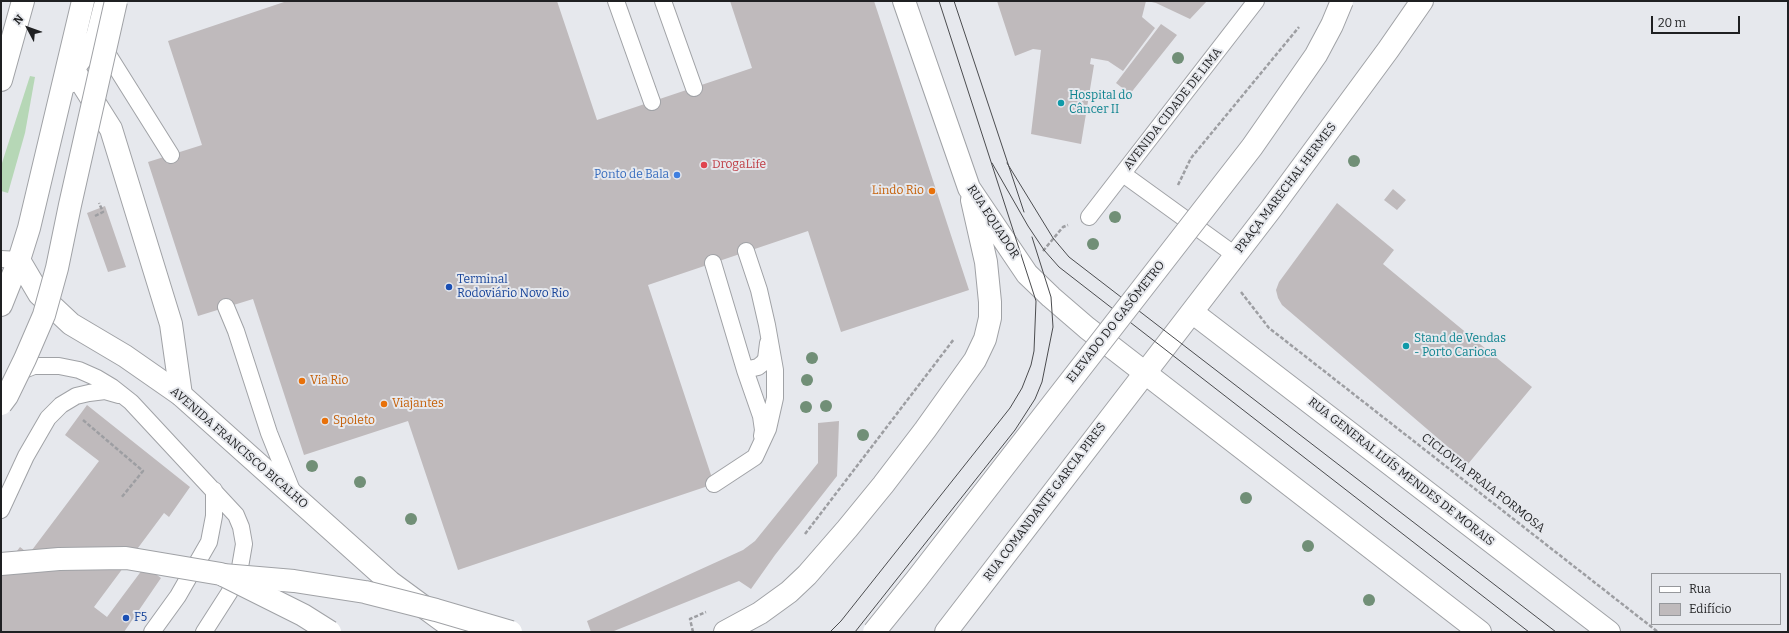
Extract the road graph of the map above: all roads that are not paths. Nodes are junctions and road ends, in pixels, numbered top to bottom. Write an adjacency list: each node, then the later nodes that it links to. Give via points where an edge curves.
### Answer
1 (23, 1): 14 (main road)
2 (83, 1): 18 (main road)
3 (106, 1): 12 (main road)
4 (116, 1): 35 (main road, bridge, via 57,268 44,315 25,359)
5 (119, 1): 12 (lane)
6 (616, 1): 16 (lane)
7 (663, 1): 15 (lane)
8 (904, 1): 20 (main road, RUA EQUADOR)
9 (1256, 1): 19 (lane, AVENIDA CIDADE DE LIMA)
10 (1342, 1): 49 (main road, ELEVADO DO GASÔMETRO, bridge, via 1316,55 1252,147)
11 (1422, 1): 23 (main road, PRAÇA MARECHAL HERMES, via 1347,107)
12 (97, 37): 13 (main road); 17 (lane)
13 (73, 69): 18 (main road); 33 (main road, via 111,129 171,324)
14 (1, 80)
15 (694, 88)
16 (652, 102)
17 (171, 155)
18 (43, 170): 24 (main road, via 29,228)
19 (1123, 174): 21 (lane, AVENIDA CIDADE DE LIMA); 23 (lane)
20 (968, 188): 31 (main road, RUA EQUADOR, via 1027,274 1062,307); 48 (main road, via 986,262 990,318 985,339 968,370 883,485 807,575 760,613)
21 (1089, 217)
22 (746, 251): 29 (lane)
23 (1235, 255): 28 (main road, PRAÇA MARECHAL HERMES)
24 (10, 260): 26 (main road); 33 (main road, AVENIDA FRANCISCO BICALHO, via 38,294 71,324 125,356)
25 (713, 263): 30 (lane)
26 (1, 304)
27 (226, 307): 39 (lane, via 269,433)
28 (1192, 312): 31 (main road, PRAÇA MARECHAL HERMES); 52 (main road, RUA GENERAL LUÍS MENDES DE MORAIS)
29 (767, 325): 30 (lane, via 766,359 758,367); 36 (lane, via 775,370 775,398 772,417)
30 (745, 370): 36 (lane, via 761,416)
31 (1145, 372): 50 (main road, RUA COMANDANTE GARCIA PIRES); 51 (main road)
32 (1, 392): 34 (lane, via 19,372 34,366 58,366 79,370 97,378 112,386)
33 (181, 395): 39 (main road, AVENIDA FRANCISCO BICALHO)
34 (131, 402): 38 (lane); 40 (lane, via 105,391 76,396 61,405 48,418 26,456)
35 (1, 404)
36 (761, 444): 37 (lane, via 755,457)
37 (714, 484)
38 (214, 490): 43 (lane, via 214,516 209,542 178,596); 44 (lane, via 236,515 244,544 238,573 229,593)
39 (295, 498): 46 (main road, AVENIDA FRANCISCO BICALHO, via 390,582)
40 (1, 510)
41 (1, 564): 42 (main road, bridge, via 59,559 126,558)
42 (221, 574): 45 (main road, bridge, via 303,615); 47 (main road, bridge, via 294,581 366,592)
43 (152, 632)
44 (204, 632)
45 (330, 632)
46 (458, 632)
47 (511, 632)
48 (725, 632)
49 (874, 632)
50 (946, 632)
51 (1480, 632)
52 (1609, 632)

